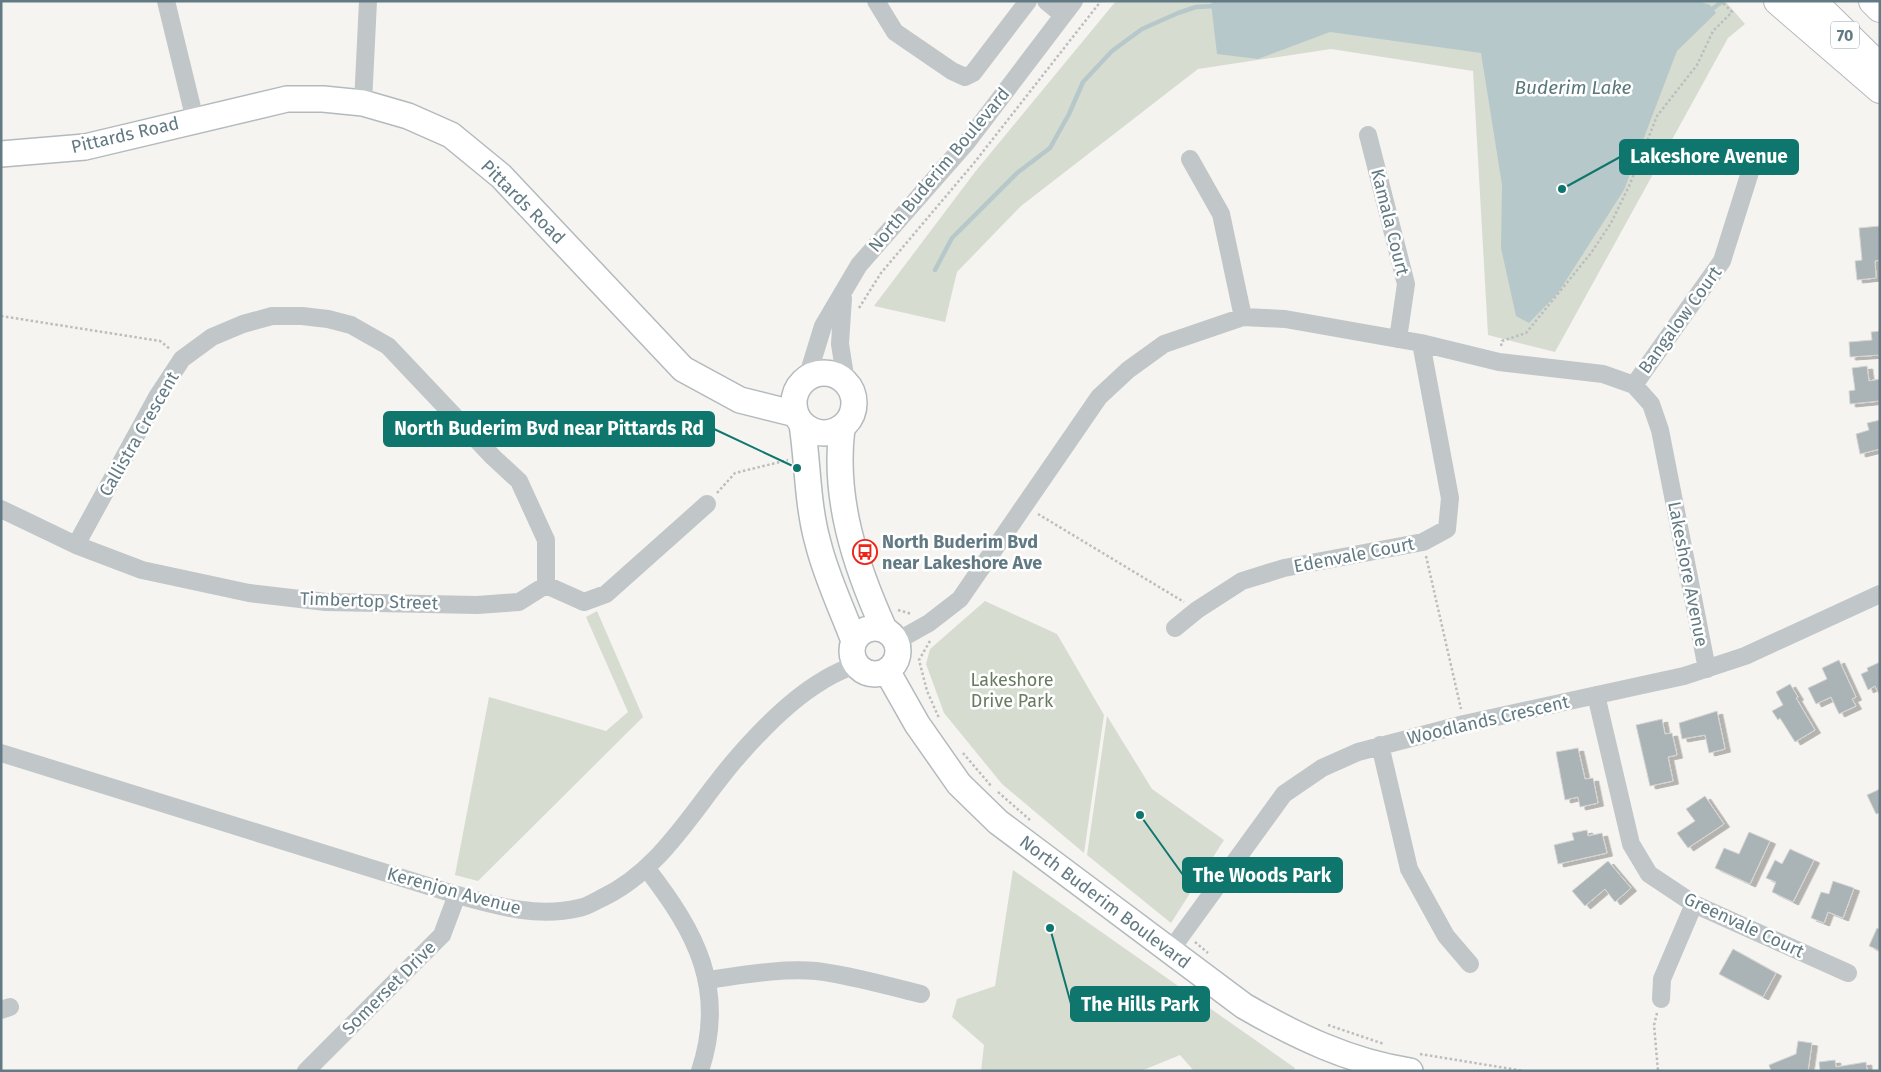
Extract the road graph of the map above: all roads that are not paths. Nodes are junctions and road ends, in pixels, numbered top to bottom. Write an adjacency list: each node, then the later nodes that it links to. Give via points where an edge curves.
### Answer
1 (166, 1): 14 (street)
2 (368, 1): 13 (street)
3 (876, 1): 4 (street, via 895,32 965,77 973,73)
4 (1028, 1)
5 (1046, 1): 9 (street)
6 (1778, 1): 12 (highway)
7 (1812, 1): 11 (highway, 70)
8 (1873, 1): 10 (highway, 70)
9 (1068, 8): 19 (street, North Buderim Boulevard, via 967,142 858,265)
10 (1880, 8)
11 (1880, 68)
12 (1880, 89)
13 (363, 103): 14 (street, Pittards Road, via 324,98 287,99); 25 (street, Pittards Road, via 408,116 451,135 501,176 683,368)
14 (194, 120): 16 (street, Pittards Road, via 85,147)
15 (1368, 135): 21 (street, Kamala Court, via 1406,284)
16 (1, 154)
17 (1190, 159): 20 (street, via 1220,214)
18 (1751, 168): 26 (street, Bangalow Court, via 1722,261)
19 (844, 293): 23 (street, North Buderim Boulevard, via 840,344); 24 (street, North Buderim Boulevard, via 823,326)
20 (1243, 317): 21 (street, via 1285,319); 34 (street, via 1164,344 1128,370 1099,396 960,599 922,627)
21 (1398, 339): 22 (street)
22 (1421, 343): 26 (street, via 1499,362 1603,374); 35 (street, Edenvale Court, via 1450,498 1447,529 1423,542 1284,568 1242,581)
23 (853, 380): 24 (street, via 827,373 817,374); 28 (street)
24 (802, 383): 25 (street, Pittards Road, via 764,391); 27 (street, via 794,397)
25 (708, 384): 27 (street, Pittards Road, via 740,400 763,404)
26 (1634, 385): 37 (street, Lakeshore Avenue, via 1650,404 1660,430)
27 (799, 419): 28 (street, via 817,433 826,434); 36 (street, via 818,544)
28 (851, 426): 34 (street, via 839,455 842,503 862,581)
29 (707, 504): 32 (street, via 606,594 584,602)
30 (1, 509): 31 (street, Timbertop Street)
31 (76, 545): 32 (street, Timbertop Street, via 142,570 249,593 326,602 477,605 520,602); 32 (street, Callistra Crescent, via 182,359 212,337 272,316 328,319 351,325 388,346 493,457 520,481 546,540)
32 (546, 585)
33 (1880, 594): 37 (street, Woodlands Crescent, via 1745,656)
34 (891, 626): 36 (street, via 863,630); 38 (street, via 899,648 896,662)
35 (1175, 628)
36 (855, 652): 38 (street, via 866,672); 42 (street, Kerenjon Avenue, via 782,712 736,759)
37 (1707, 669): 39 (street, Woodlands Crescent)
38 (886, 672): 45 (street, North Buderim Boulevard, via 917,724 959,784 975,801 998,822)
39 (1596, 695): 40 (street, Woodlands Crescent); 44 (street, Greenvale Court, via 1631,844 1649,874)
40 (1380, 745): 45 (street, Woodlands Crescent, via 1322,768 1284,794); 46 (street, via 1409,870 1446,936)
41 (1, 753): 43 (street, Kerenjon Avenue)
42 (647, 869): 43 (street, Kerenjon Avenue, via 608,896 572,910 546,913 509,909); 48 (street, via 675,905 690,932)
43 (457, 895): 52 (street, Somerset Drive, via 442,935)
44 (1694, 904): 47 (street, Greenvale Court); 50 (street, via 1662,979)
45 (1176, 942): 51 (street, North Buderim Boulevard, via 1244,1006 1283,1028 1364,1061)
46 (1470, 964)
47 (1848, 973)
48 (708, 980): 49 (street, via 758,973 815,971); 53 (street, via 709,1020)
49 (921, 994)
50 (1661, 999)
51 (1413, 1062)
52 (306, 1071)
53 (700, 1071)

